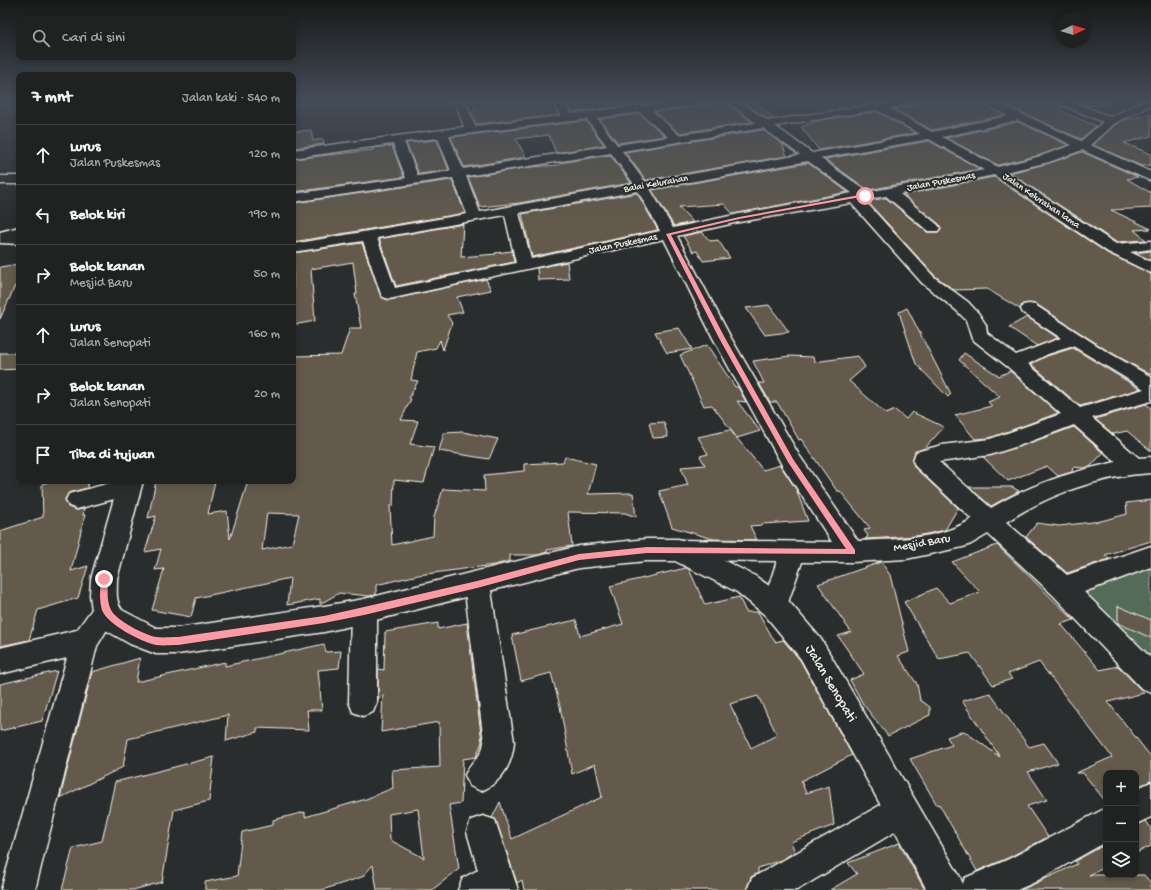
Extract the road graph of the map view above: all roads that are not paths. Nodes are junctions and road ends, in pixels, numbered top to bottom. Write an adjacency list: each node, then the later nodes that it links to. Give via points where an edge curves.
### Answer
1 (379, 142): 13 (street)
2 (398, 142): 20 (street)
3 (445, 142): 16 (street)
4 (610, 142): 12 (street)
5 (654, 142): 12 (street)
6 (788, 142): 14 (street)
7 (896, 142): 14 (street, Balai Kelurahan)
8 (944, 142): 15 (street, Jalan Kelurahan lama)
9 (1072, 142): 11 (street)
10 (1087, 142): 11 (street)
11 (1082, 146): 15 (street, Jalan Puskesmas, via 1045,159); 17 (street)
12 (615, 148): 16 (street); 21 (street)
13 (296, 154)
14 (810, 157): 21 (street, Balai Kelurahan); 23 (street)
15 (996, 171): 22 (street, Jalan Puskesmas); 35 (street, Jalan Kelurahan lama)
16 (457, 174): 20 (street); 26 (street)
17 (1151, 177)
18 (0, 180): 19 (street)
19 (16, 180)
20 (413, 180): 24 (street)
21 (642, 186): 25 (street, Balai Kelurahan); 29 (street)
22 (889, 192): 23 (street, Jalan Puskesmas); 27 (street)
23 (859, 197): 29 (street, Jalan Puskesmas, via 739,218); 40 (street, via 928,280 962,306 973,318 978,336)
24 (296, 198)
25 (511, 210): 26 (street, Balai Kelurahan); 36 (street)
26 (475, 217): 30 (street, Balai Kelurahan)
27 (933, 228)
28 (16, 232): 31 (street)
29 (669, 234): 36 (street, Jalan Puskesmas); 50 (street, via 722,338 791,460)
30 (369, 236): 34 (street, Balai Kelurahan); 36 (street, Jalan Puskesmas, via 389,294)
31 (0, 237): 32 (main road)
32 (16, 239)
33 (1151, 245): 35 (street)
34 (296, 248)
35 (1113, 249): 37 (street, Jalan Kelurahan lama)
36 (525, 266)
37 (1151, 268)
38 (1029, 309): 39 (street)
39 (1074, 338): 40 (street); 41 (street)
40 (1015, 363): 43 (street)
41 (1151, 384)
42 (1151, 394): 43 (street)
43 (1076, 416): 44 (street); 47 (street, via 990,447 924,458 927,465)
44 (1143, 466): 47 (street, Mesjid Baru, via 1067,482 1040,492)
45 (130, 484): 46 (street); 55 (main road, via 104,579 103,595)
46 (76, 500)
47 (988, 520): 50 (street, Mesjid Baru, via 963,536 929,545); 53 (street)
48 (678, 550): 49 (street, Mesjid Baru); 52 (main road, Jalan Senopati, via 647,550 579,557); 54 (main road, Jalan Senopati, via 746,584)
49 (793, 551): 50 (street, Mesjid Baru); 54 (street)
50 (852, 552)
51 (1151, 556): 53 (street)
52 (477, 584): 56 (main road, Jalan Senopati); 61 (street, via 499,742 495,762)
53 (1063, 588): 59 (street)
54 (775, 606): 64 (main road, Jalan Senopati, via 811,649)
55 (106, 610): 56 (main road, Jalan Senopati, via 112,619 140,635 168,642 209,638); 57 (street)
56 (364, 611): 60 (street)
57 (85, 641): 58 (street); 68 (street)
58 (0, 661)
59 (1151, 678)
60 (363, 702)
61 (481, 775)
62 (1151, 798): 63 (street)
63 (1139, 806)
64 (902, 810): 69 (street); 70 (main road, Jalan Senopati)
65 (1103, 826): 71 (street, via 1021,871)
66 (483, 832): 67 (street)
67 (491, 886)
68 (18, 890)
69 (764, 890)
70 (948, 890)
71 (977, 890)

